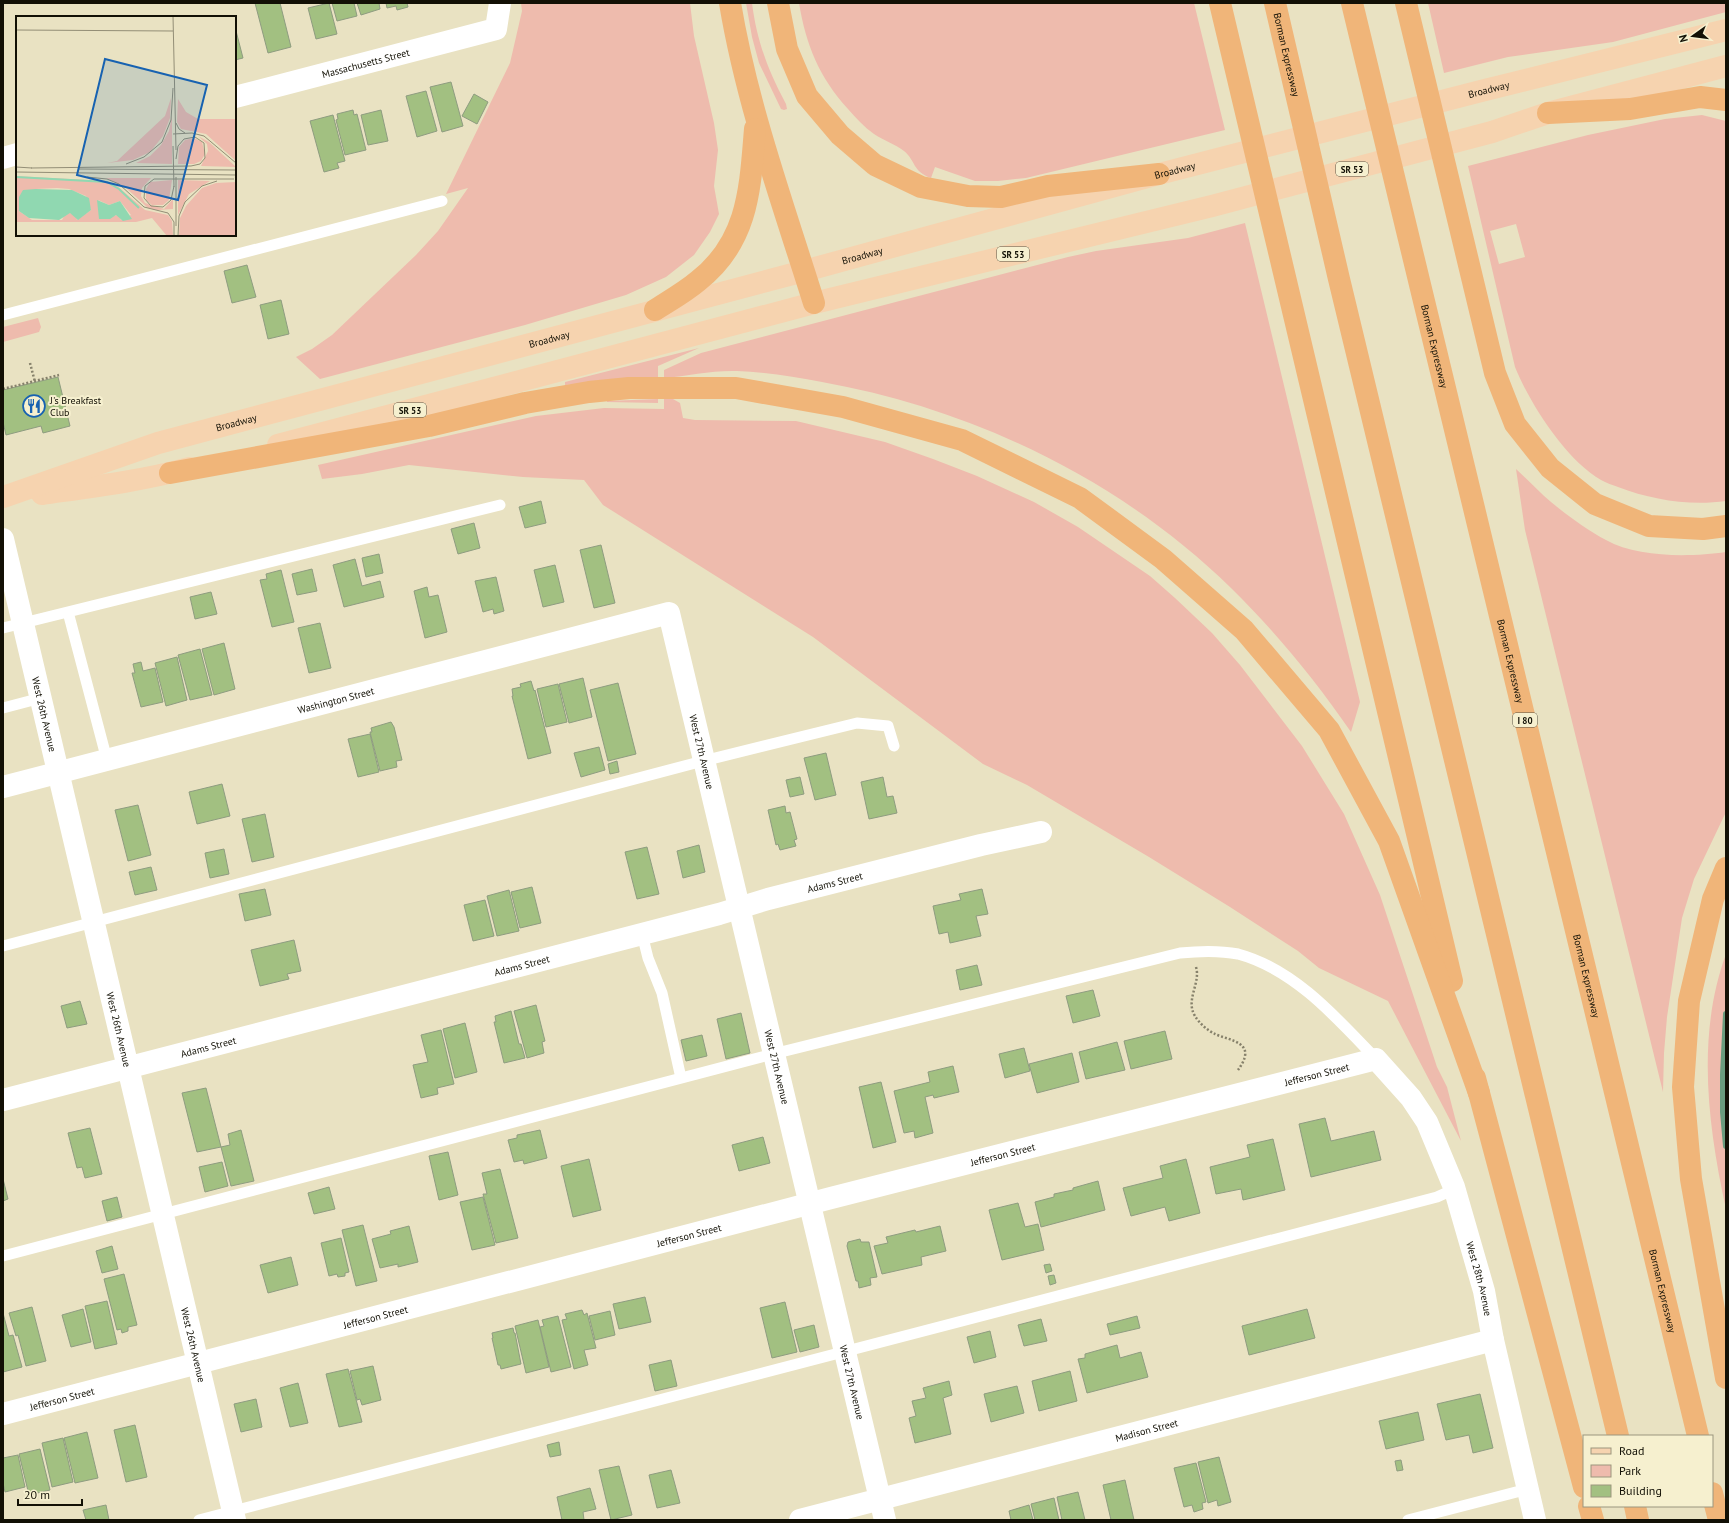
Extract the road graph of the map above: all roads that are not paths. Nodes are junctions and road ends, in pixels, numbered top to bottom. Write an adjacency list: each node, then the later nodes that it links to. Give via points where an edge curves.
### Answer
1 (500, 3): 10 (street, Massachusetts Street, via 496,29)
2 (730, 3): 13 (highway, via 736,43)
3 (778, 3): 16 (highway, via 787,49 807,96 840,135 875,165 921,187 968,196 1001,197 1048,186)
4 (1220, 3): 48 (highway)
5 (1274, 3): 59 (highway, Borman Expressway)
6 (1352, 3): 60 (highway, Borman Expressway / I 80)
7 (1406, 3): 25 (highway, via 1495,373 1515,424 1550,468 1595,504 1650,526 1704,529)
8 (1726, 30): 16 (main road, Broadway / SR 53)
9 (1726, 66): 12 (main road, Broadway / SR 53)
10 (236, 98)
11 (1726, 100): 12 (highway, via 1700,97 1630,109)
12 (1548, 113): 19 (main road, Broadway / SR 53, via 1492,132 1212,206)
13 (756, 118): 18 (highway); 20 (highway, via 750,188 740,227 722,258 708,272)
14 (16, 154): 15 (street)
15 (3, 158)
16 (1159, 174): 18 (main road, Broadway / SR 53)
17 (442, 201): 21 (lane)
18 (804, 271): 19 (highway); 20 (main road, Broadway / SR 53)
19 (814, 303): 22 (main road, Broadway / SR 53)
20 (655, 310): 23 (main road, Broadway / SR 53, via 158,443)
21 (3, 315)
22 (170, 473): 23 (main road, Broadway / SR 53, via 97,486); 48 (highway, via 429,426 525,403 629,388 736,388 843,406 962,440 1080,498 1163,559 1244,630 1329,730 1389,841)
23 (3, 498)
24 (500, 505): 28 (lane)
25 (1726, 526)
26 (3, 539): 27 (street, West 26th Avenue)
27 (6, 565): 30 (street, West 26th Avenue)
28 (68, 612): 30 (lane); 34 (lane)
29 (669, 613): 34 (street, Washington Street); 35 (street, West 27th Avenue)
30 (13, 626): 31 (street, West 26th Avenue)
31 (41, 698): 32 (lane); 36 (street, West 26th Avenue)
32 (3, 708)
33 (894, 746): 35 (lane, via 888,726 857,723)
34 (107, 760): 36 (street, Washington Street)
35 (703, 761): 40 (street, West 27th Avenue); 41 (lane)
36 (58, 772): 37 (street, Washington Street); 41 (street, West 26th Avenue)
37 (3, 787)
38 (1041, 832): 40 (street, Adams Street, via 981,845)
39 (1726, 868): 57 (highway, via 1713,899 1689,1001 1682,1087 1691,1179)
40 (739, 908): 42 (street, Adams Street); 44 (street, West 27th Avenue)
41 (94, 923): 43 (lane); 46 (street, West 26th Avenue)
42 (642, 934): 46 (street, Adams Street); 47 (lane, via 648,958 662,993)
43 (3, 946)
44 (774, 1054): 45 (lane, via 1200,951 1238,954 1296,983 1339,1020); 47 (lane); 51 (street, West 27th Avenue)
45 (1376, 1059): 50 (street, West 28th Avenue, via 1411,1098 1427,1122); 51 (street, Jefferson Street)
46 (128, 1068): 49 (street, Adams Street); 52 (street, West 26th Avenue)
47 (681, 1078): 52 (lane)
48 (1478, 1093): 61 (highway)
49 (3, 1100)
50 (1454, 1188): 54 (street, West 28th Avenue, via 1484,1291); 55 (lane, via 1437,1197)
51 (809, 1204): 55 (street, West 27th Avenue); 56 (street, Jefferson Street)
52 (163, 1214): 53 (lane); 56 (street, West 26th Avenue)
53 (3, 1256)
54 (1493, 1340): 62 (street, West 28th Avenue); 66 (street, Madison Street)
55 (846, 1351): 66 (street, West 27th Avenue); 67 (lane)
56 (198, 1363): 58 (street, Jefferson Street); 67 (street, West 26th Avenue)
57 (1726, 1378)
58 (3, 1414)
59 (1618, 1435)
60 (1698, 1435)
61 (1583, 1483)
62 (1528, 1489): 70 (lane); 71 (street, West 28th Avenue)
63 (1713, 1497): 74 (highway)
64 (1589, 1507): 72 (highway)
65 (1635, 1507): 73 (highway)
66 (883, 1510): 69 (street, Madison Street)
67 (234, 1516): 68 (lane)
68 (199, 1520)
69 (800, 1520)
70 (1408, 1520)
71 (1536, 1520)
72 (1593, 1520)
73 (1638, 1520)
74 (1719, 1520)

